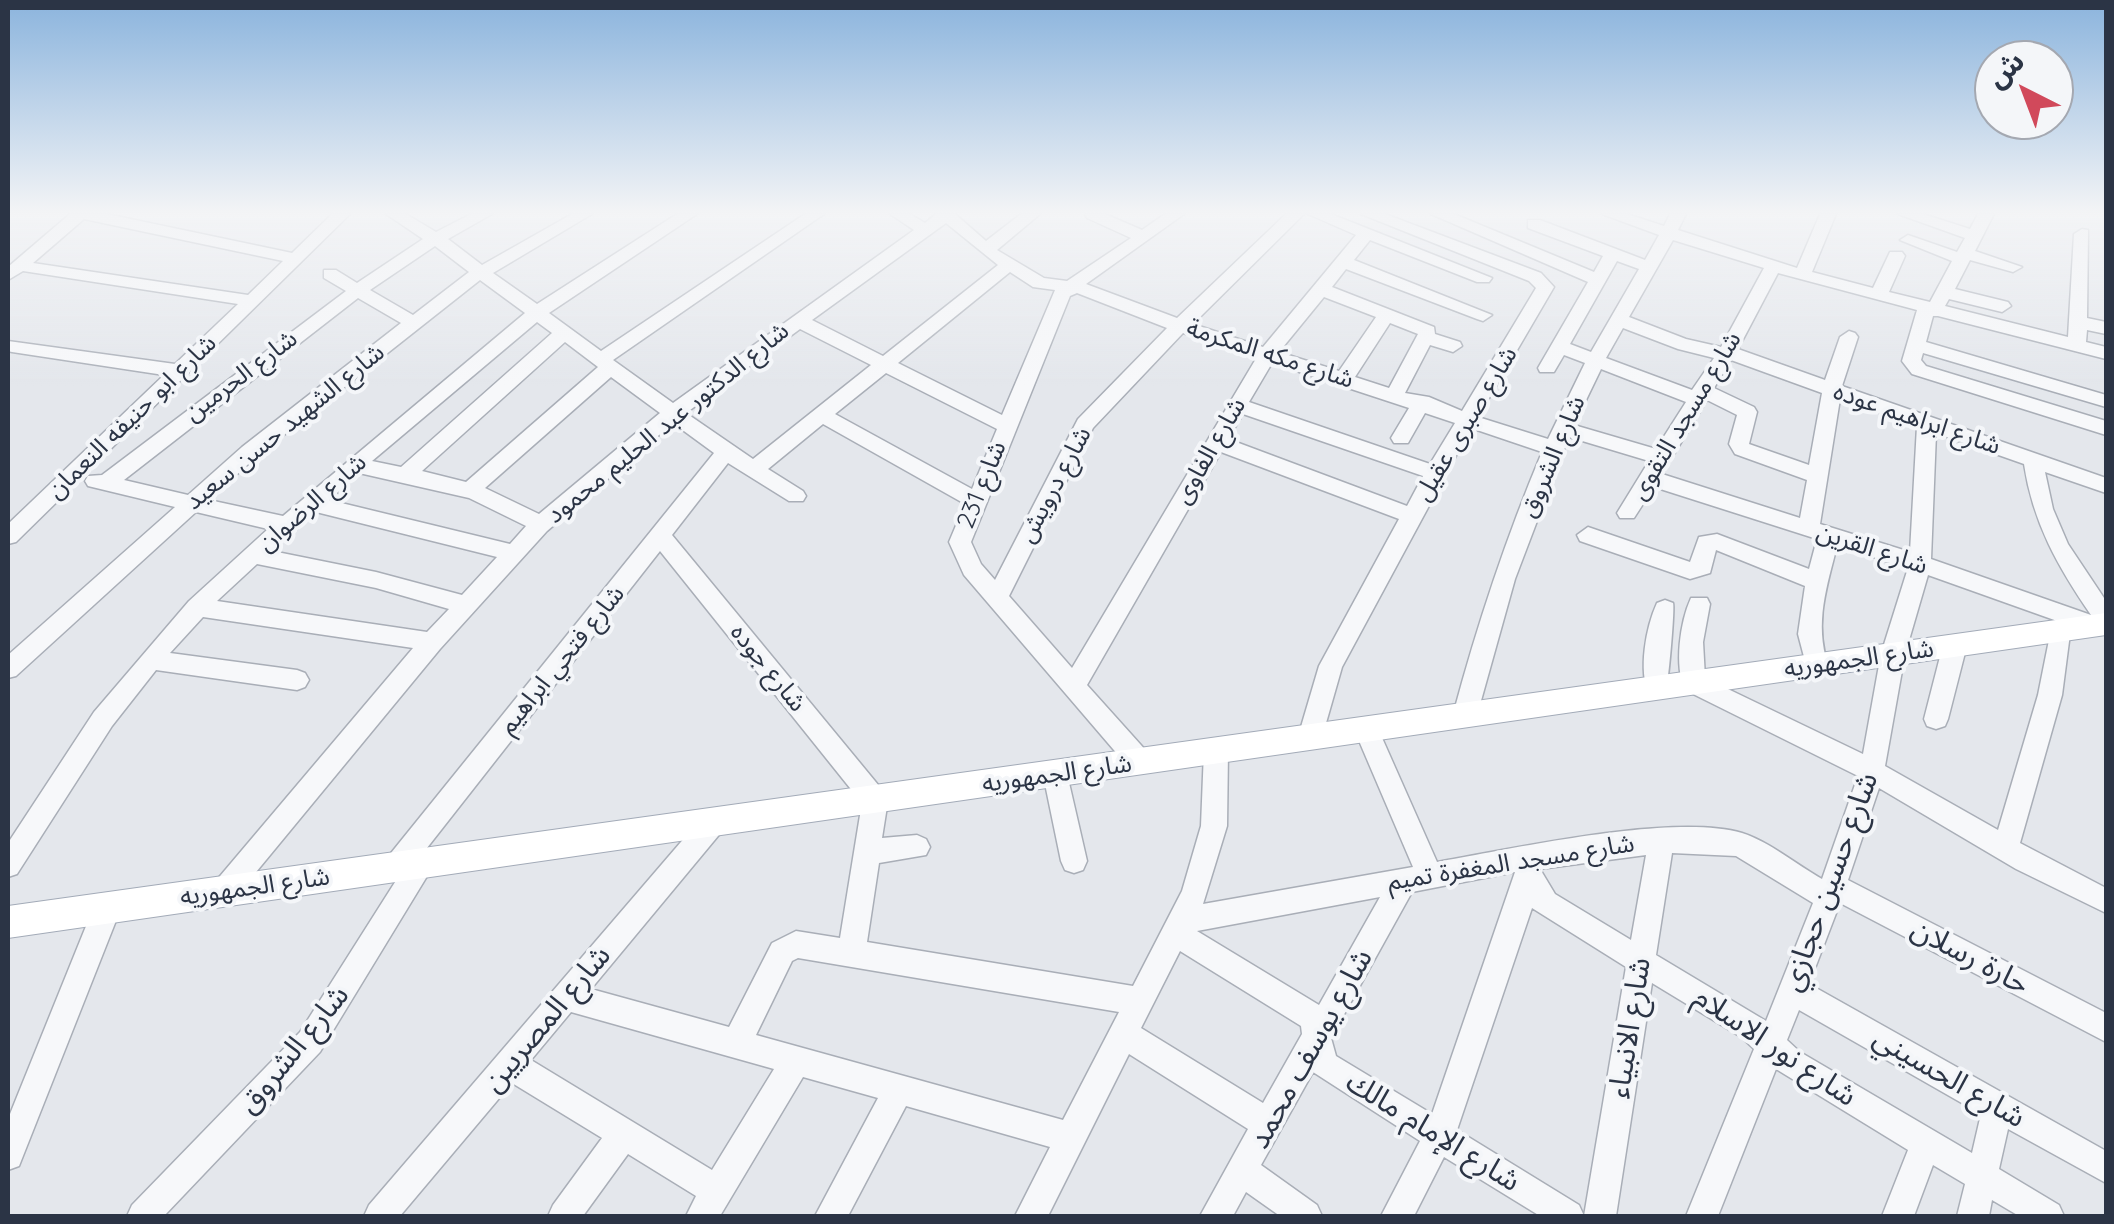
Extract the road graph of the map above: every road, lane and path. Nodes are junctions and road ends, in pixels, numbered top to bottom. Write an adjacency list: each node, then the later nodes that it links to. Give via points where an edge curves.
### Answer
1 (23, 271): 36 (street)
2 (283, 271): 36 (street, شارع ابو حنيفه النعمان)
3 (387, 271): 33 (street, شارع الحرمين)
4 (479, 271): 26 (street)
5 (484, 271): 26 (street, شارع الشهيد حسن سعيد)
6 (596, 271): 39 (street, شارع الرضوان)
7 (736, 271): 60 (street)
8 (866, 271): 42 (street, شارع الدكتور عبد الحليم محمود)
9 (1000, 271): 61 (street)
10 (1020, 271): 31 (street, شارع مكه المكرمة, via 1046,285)
11 (1091, 271): 31 (street)
12 (1237, 271): 46 (street, شارع درويش)
13 (1335, 271): 32 (street, شارع الفاوى)
14 (1367, 271): 41 (street)
15 (1467, 271): 29 (street)
16 (1519, 271): 73 (street, شارع صبرى عقيل, via 1545,287)
17 (1577, 271): 30 (street)
18 (1601, 271): 30 (street)
19 (1648, 271): 43 (street, شارع الشروق)
20 (1771, 271): 57 (street, شارع مسجد التقوى)
21 (1788, 271): 28 (street)
22 (1804, 271): 28 (street)
23 (1889, 271): 35 (street)
24 (1955, 271): 34 (street)
25 (2080, 271): 44 (street)
26 (481, 273): 39 (street); 45 (street, شارع الشهيد حسن سعيد)
27 (330, 274): 33 (street)
28 (1802, 275): 35 (street)
29 (1482, 278)
30 (1596, 279): 55 (street)
31 (1068, 286): 46 (street, شارع مكه المكرمة); 75 (street, شارع 231)
32 (1320, 289): 40 (street); 56 (street, شارع الفاوى)
33 (358, 290): 45 (street); 91 (street, شارع الحرمين)
34 (1944, 292): 37 (street); 38 (street)
35 (1878, 296): 38 (street)
36 (253, 300): 63 (street, شارع ابو حنيفه النعمان)
37 (2002, 306)
38 (1930, 310): 51 (street); 54 (street)
39 (536, 313): 48 (street); 84 (street, شارع الرضوان)
40 (1387, 314): 49 (street, via 1423,327); 64 (street)
41 (1484, 315)
42 (798, 320): 61 (street); 71 (street, شارع الدكتور عبد الحليم محمود)
43 (1619, 320): 57 (street, شارع ابراهيم عوده); 59 (street, شارع الشروق)
44 (2078, 322): 47 (street); 54 (street)
45 (414, 323): 97 (street, شارع الشهيد حسن سعيد)
46 (1180, 326): 56 (street, شارع مكه المكرمة); 110 (street, شارع درويش, via 1085,424)
47 (2106, 328)
48 (564, 333): 60 (street); 88 (street)
49 (1427, 338): 53 (street); 66 (street)
50 (1849, 338): 65 (street)
51 (1916, 345): 69 (street); 77 (street, via 1912,364 1923,372)
52 (12, 346): 63 (street)
53 (1453, 346)
54 (2077, 346): 58 (street)
55 (1559, 347): 59 (street); 62 (street)
56 (1268, 352): 64 (street, شارع مكه المكرمة); 70 (street, شارع الفاوى)
57 (1726, 353): 65 (street, شارع ابراهيم عوده); 67 (street, شارع مسجد التقوى)
58 (2106, 353)
59 (1596, 360): 67 (street); 76 (street, شارع الشروق)
60 (605, 364): 71 (street); 93 (street)
61 (884, 364): 72 (street); 75 (street)
62 (1548, 368)
63 (181, 371): 87 (street, شارع ابو حنيفه النعمان)
64 (1345, 377): 66 (street, شارع مكه المكرمة)
65 (1832, 390): 74 (street, شارع ابراهيم عوده); 89 (street)
66 (1395, 394): 68 (street, شارع مكه المكرمة)
67 (1698, 394): 82 (street, شارع مسجد التقوى); 89 (street, via 1746,409 1742,449)
68 (1422, 402): 73 (street, شارع مكه المكرمة); 78 (street)
69 (2106, 402)
70 (1237, 405): 79 (street, شارع الفاوى); 86 (street)
71 (672, 413): 81 (street); 101 (street, شارع الدكتور عبد الحليم محمود)
72 (821, 415): 85 (street); 95 (street)
73 (1467, 417): 80 (street, شارع مكه المكرمة); 86 (street, شارع صبرى عقيل)
74 (1928, 424): 83 (street, شارع ابراهيم عوده); 108 (street, شارع حسين حجازي)
75 (1006, 425): 95 (street, شارع 231)
76 (1563, 428): 80 (street, شارع الشروق); 82 (street)
77 (2106, 428)
78 (1402, 438)
79 (1216, 442): 99 (street); 125 (street, شارع الفاوى)
80 (1553, 448): 127 (street, شارع الشروق, via 1510,559)
81 (726, 452): 85 (street); 105 (street, شارع فتحي ابراهيم)
82 (1659, 456): 90 (street, شارع مسجد التقوى)
83 (2034, 460): 92 (street, شارع ابراهيم عوده); 115 (street, via 2050,534)
84 (355, 464): 88 (street); 96 (street, شارع الرضوان)
85 (753, 470): 94 (street)
86 (1435, 474): 99 (street, شارع صبرى عقيل)
87 (72, 476): 91 (street); 103 (street, شارع ابو حنيفه النعمان)
88 (404, 476): 93 (street)
89 (1818, 476): 102 (street)
90 (1647, 477): 98 (street, شارع مسجد التقوى); 102 (street, شارع القرين)
91 (105, 484): 97 (street)
92 (2106, 486)
93 (469, 491): 101 (street)
94 (796, 496)
95 (975, 500): 110 (street, شارع 231, via 962,551)
96 (312, 502): 100 (street, شارع الرضوان); 106 (street)
97 (189, 503): 100 (street); 122 (street, شارع الشهيد حسن سعيد)
98 (1627, 513)
99 (1412, 516): 130 (street, شارع صبرى عقيل, via 1331,666)
100 (286, 525): 107 (street, شارع الرضوان)
101 (540, 525): 106 (street, شارع الدكتور عبد الحليم محمود)
102 (1819, 532): 108 (street, شارع القرين); 109 (street)
103 (8, 535)
104 (1588, 535): 109 (street, via 1690,571 1702,566 1707,543 1717,542)
105 (661, 536): 135 (street, شارع جوده); 143 (street, شارع فتحي ابراهيم)
106 (513, 553): 112 (street, شارع الدكتور عبد الحليم محمود)
107 (252, 555): 112 (street); 113 (street, شارع الرضوان)
108 (1920, 564): 115 (street, شارع القرين); 119 (street, شارع حسين حجازي)
109 (1818, 582): 121 (street, via 1808,642)
110 (997, 598): 125 (street, شارع 231)
111 (1699, 604): 124 (street)
112 (466, 605): 117 (street, شارع الدكتور عبد الحليم محمود)
113 (197, 607): 117 (street); 120 (street, شارع الرضوان)
114 (1665, 608): 126 (street)
115 (2103, 622): 116 (main road, شارع الجمهوريه)
116 (2062, 630): 118 (main road, شارع الجمهوريه); 139 (street)
117 (432, 642): 146 (street, شارع الدكتور عبد الحليم محمود)
118 (1955, 645): 119 (main road, شارع الجمهوريه); 128 (street)
119 (1893, 654): 121 (main road, شارع الجمهوريه); 133 (street, شارع حسين حجازي)
120 (149, 660): 123 (street); 142 (street, شارع الرضوان, via 58,782)
121 (1816, 665): 124 (main road, شارع الجمهوريه)
122 (8, 669)
123 (298, 680)
124 (1693, 683): 126 (main road, شارع الجمهوريه); 133 (street)
125 (1075, 684): 132 (street, شارع 231)
126 (1657, 688): 127 (main road, شارع الجمهوريه)
127 (1465, 716): 129 (main road, شارع الجمهوريه)
128 (1936, 718)
129 (1366, 730): 130 (main road, شارع الجمهوريه); 145 (street)
130 (1310, 737): 131 (main road, شارع الجمهوريه)
131 (1216, 751): 132 (main road, شارع الجمهوريه); 151 (street, via 1214,826)
132 (1140, 762): 134 (main road, شارع الجمهوريه)
133 (1872, 771): 139 (street); 147 (street, شارع حسين حجازي)
134 (1056, 774): 135 (main road, شارع الجمهوريه); 141 (street)
135 (875, 800): 136 (main road, شارع الجمهوريه); 140 (street)
136 (714, 822): 143 (main road, شارع الجمهوريه); 155 (street, شارع المصريين)
137 (1661, 840): 144 (street, شارع مسجد المغفرة تميم); 147 (street, شارع مسجد المغفرة تميم, via 1740,845); 153 (street, شارع الانبياء)
138 (917, 847): 140 (street)
139 (2005, 849): 148 (street)
140 (866, 852): 152 (street)
141 (1074, 861)
142 (8, 865)
143 (408, 866): 146 (main road, شارع الجمهوريه); 176 (street, شارع الشروق, via 354,976 310,1042)
144 (1526, 867): 145 (street, شارع مسجد المغفرة تميم); 153 (street, شارع نور الاسلام, via 1545,903); 168 (street)
145 (1417, 878): 151 (street, شارع مسجد المغفرة تميم); 159 (street, شارع يوسف محمد)
146 (224, 892): 149 (main road, شارع الجمهوريه)
147 (1832, 892): 154 (street, شارع حسين حجازي); 157 (street, حارة رسلان)
148 (2106, 900)
149 (106, 908): 150 (main road, شارع الجمهوريه); 171 (street)
150 (8, 922)
151 (1178, 927): 156 (street); 159 (street, شارع الإمام مالك, via 1314,1018)
152 (852, 951): 156 (street); 160 (street, via 788,947)
153 (1640, 960): 161 (street, شارع نور الاسلام); 185 (street, شارع الانبياء)
154 (1790, 989): 161 (street, شارع حسين حجازي); 165 (street, شارع الحسيني)
155 (566, 996): 160 (street); 163 (street, شارع المصريين)
156 (1141, 1001): 158 (street)
157 (2106, 1028)
158 (1124, 1034): 166 (street); 169 (street)
159 (1318, 1039): 166 (street, شارع يوسف محمد); 168 (street, شارع الإمام مالك, via 1326,1066)
160 (736, 1044): 162 (street)
161 (1771, 1044): 170 (street, شارع نور الاسلام); 186 (street, شارع حسين حجازي)
162 (796, 1061): 164 (street); 175 (street)
163 (509, 1064): 167 (street); 177 (street, شارع المصريين)
164 (899, 1089): 169 (street); 179 (street)
165 (1998, 1106): 172 (street, شارع الحسيني); 174 (street)
166 (1270, 1125): 173 (street, شارع يوسف محمد)
167 (624, 1134): 175 (street); 178 (street)
168 (1440, 1134): 183 (street); 184 (street, شارع الإمام مالك)
169 (1072, 1138): 180 (street)
170 (1926, 1143): 174 (street, شارع نور الاسلام); 187 (street)
171 (8, 1155)
172 (2106, 1168)
173 (1244, 1172): 181 (street, شارع يوسف محمد); 182 (street)
174 (1981, 1176): 188 (street); 189 (street, شارع نور الاسلام)
175 (709, 1204)
176 (144, 1216)
177 (380, 1216)
178 (564, 1216)
179 (831, 1216)
180 (1030, 1216)
181 (1216, 1216)
182 (1306, 1216)
183 (1397, 1216)
184 (1568, 1216)
185 (1600, 1216)
186 (1702, 1216)
187 (1898, 1216)
188 (1973, 1216)
189 (2048, 1216)

